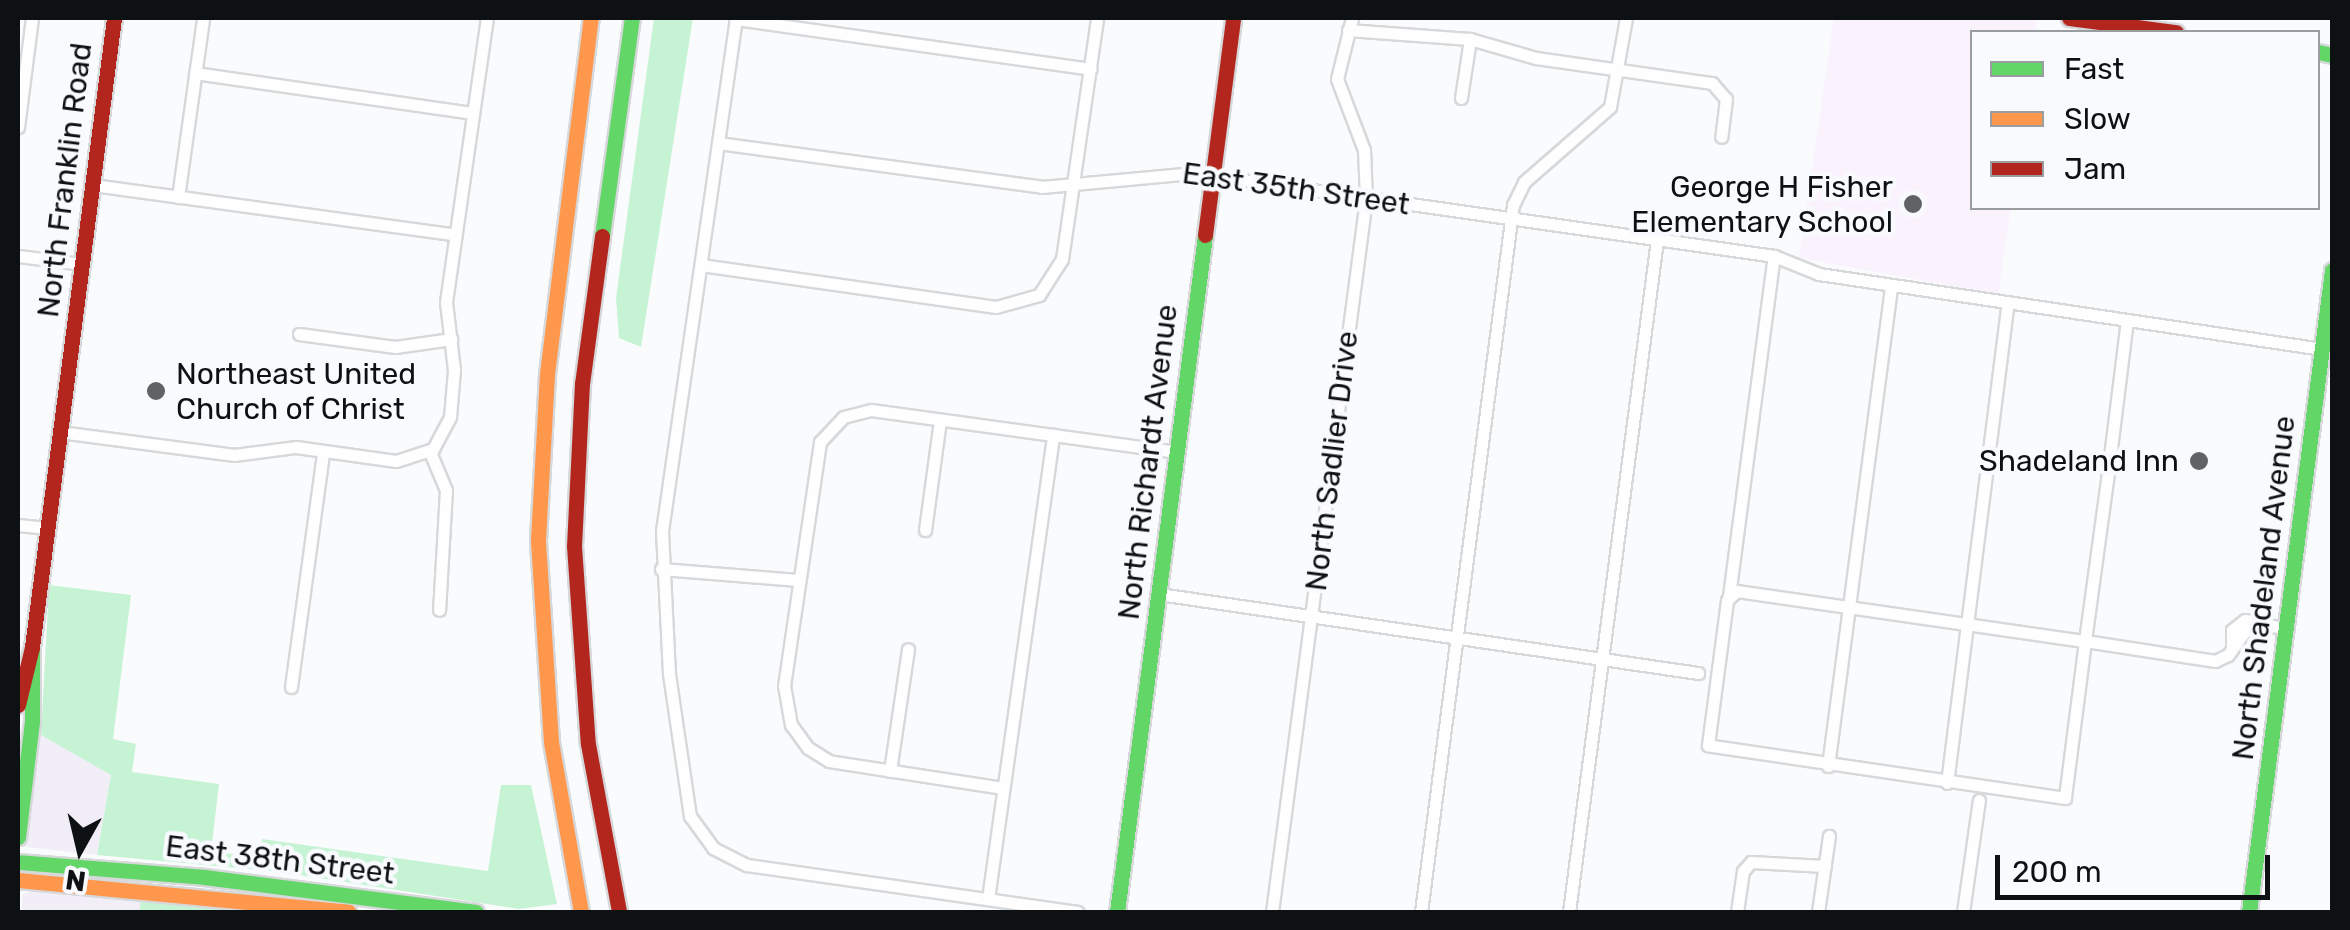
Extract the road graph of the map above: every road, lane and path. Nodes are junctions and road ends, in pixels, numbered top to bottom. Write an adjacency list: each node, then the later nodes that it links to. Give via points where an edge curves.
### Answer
1 (32, 18): 20 (street)
2 (114, 18): 24 (main road, North Franklin Road)
3 (203, 18): 17 (street)
4 (487, 18): 19 (street)
5 (591, 18): 81 (main road, via 547,374 538,540 551,742)
6 (632, 18): 82 (main road, via 584,367 574,528 586,728)
7 (736, 18): 15 (street); 22 (street)
8 (1097, 18): 15 (street)
9 (1233, 18): 23 (main road, North Richardt Avenue)
10 (1626, 18): 16 (street)
11 (2080, 18): 13 (main road)
12 (1350, 24): 14 (street); 27 (street, North Sadlier Drive, via 1337,84 1364,150)
13 (2162, 30)
14 (1470, 39): 16 (street); 18 (street)
15 (1090, 69): 25 (street)
16 (1620, 69): 21 (street, via 1708,82 1725,96); 28 (street, via 1606,112 1524,182)
17 (195, 73): 19 (street); 26 (street)
18 (1462, 98)
19 (473, 113): 29 (street)
20 (18, 127)
21 (1721, 137)
22 (718, 143): 25 (street, East 35th Street, via 1024,186); 34 (street)
23 (1212, 176): 25 (street, East 35th Street, via 1152,172); 27 (street, East 35th Street); 47 (main road, North Richardt Avenue)
24 (93, 186): 26 (street); 33 (main road, North Franklin Road)
25 (1073, 186): 34 (street, via 1058,272 1030,300 996,307)
26 (178, 197): 29 (street)
27 (1366, 199): 28 (street, East 35th Street); 57 (street, North Sadlier Drive)
28 (1511, 218): 30 (street, East 35th Street); 60 (street)
29 (456, 235): 40 (street, via 446,302)
30 (1657, 240): 32 (street, East 35th Street); 64 (street)
31 (18, 256): 33 (street)
32 (1774, 256): 36 (street, East 35th Street, via 1819,274); 54 (street)
33 (82, 264): 43 (main road, North Franklin Road)
34 (701, 266): 51 (street, via 666,479)
35 (2332, 270): 41 (main road, North Shadeland Avenue)
36 (1891, 286): 37 (street, East 35th Street); 55 (street)
37 (2008, 303): 38 (street, East 35th Street); 58 (street)
38 (2127, 320): 41 (street, East 35th Street); 61 (street)
39 (299, 334): 40 (street, via 395,347)
40 (450, 340): 46 (street, via 450,417)
41 (2322, 348): 59 (main road, North Shadeland Avenue)
42 (940, 420): 44 (street); 50 (street); 52 (street, via 871,410 836,422 816,453)
43 (60, 432): 45 (street, via 227,454 296,447); 49 (main road, North Franklin Road)
44 (1052, 436): 47 (street); 71 (street)
45 (323, 452): 46 (street, via 392,461); 66 (street)
46 (430, 452): 56 (street, via 446,490)
47 (1176, 452): 53 (main road, North Richardt Avenue)
48 (18, 524): 49 (street)
49 (47, 528): 62 (main road, North Franklin Road)
50 (925, 530)
51 (662, 569): 52 (street); 78 (street, via 687,807 720,853 747,865)
52 (799, 580): 69 (street, via 784,694 802,741 829,761)
53 (1158, 594): 57 (street); 84 (main road, North Richardt Avenue)
54 (1729, 596): 55 (street); 68 (street, via 1708,744)
55 (1847, 607): 58 (street); 68 (street)
56 (439, 610)
57 (1312, 617): 60 (street); 85 (street, North Sadlier Drive)
58 (1969, 625): 61 (street); 70 (street)
59 (2279, 627): 61 (street, via 2266,620 2242,622 2231,634 2232,649 2215,661); 91 (main road, North Shadeland Avenue)
60 (1456, 638): 64 (street); 86 (street)
61 (2084, 641): 70 (street, via 2064,798)
62 (32, 647): 67 (main road, North Franklin Road); 74 (main road, North Franklin Road, via 32,721)
63 (908, 649): 69 (street)
64 (1602, 659): 65 (street); 87 (street)
65 (1698, 673)
66 (291, 687)
67 (18, 705)
68 (1828, 766): 70 (street)
69 (890, 771): 71 (street)
70 (1947, 782)
71 (1003, 788): 78 (street)
72 (1979, 800): 90 (street)
73 (1829, 836): 76 (street)
74 (18, 837)
75 (18, 862): 80 (main road, East 38th Street, via 204,877)
76 (1825, 866): 88 (street, via 1752,862 1743,871); 89 (street)
77 (18, 880): 79 (main road, East 38th Street)
78 (988, 899): 83 (street)
79 (348, 912)
80 (476, 912)
81 (581, 912)
82 (619, 912)
83 (1078, 912)
84 (1117, 912)
85 (1272, 912)
86 (1420, 912)
87 (1569, 912)
88 (1737, 912)
89 (1818, 912)
90 (1963, 912)
91 (2249, 912)

